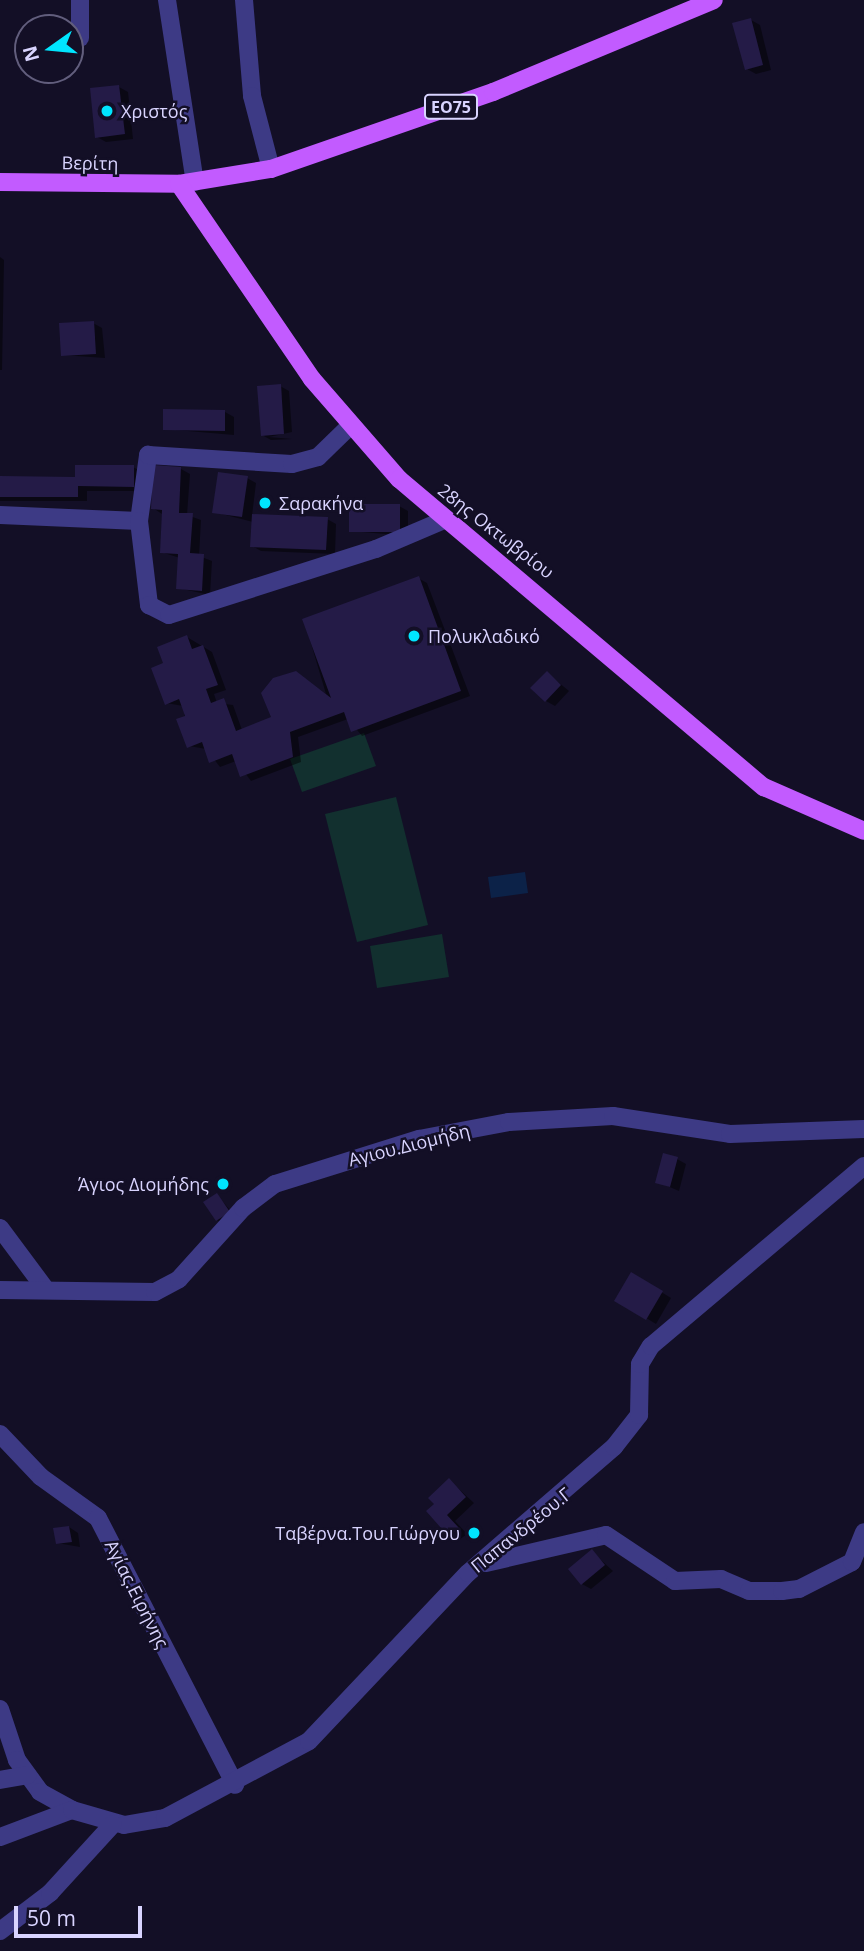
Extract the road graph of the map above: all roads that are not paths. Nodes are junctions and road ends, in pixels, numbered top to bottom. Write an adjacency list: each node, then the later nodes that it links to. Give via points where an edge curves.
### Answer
1 (167, 0): 7 (street)
2 (244, 0): 5 (street, via 252,96)
3 (714, 0): 4 (main road, ΕΟ75)
4 (682, 6): 5 (main road, ΕΟ75, via 493,92)
5 (271, 169): 7 (main road, ΕΟ75)
6 (0, 182): 7 (main road, Βερίτη / ΕΟ75)
7 (187, 183): 8 (main road, 28ης Οκτωβρίου)
8 (349, 427): 10 (main road, 28ης Οκτωβρίου); 11 (street, via 318,457 292,464 148,455)
9 (0, 515): 11 (street)
10 (444, 520): 11 (street, via 376,549 169,615 149,605); 12 (main road, 28ης Οκτωβρίου, via 578,624 764,787)
11 (139, 521)
12 (864, 831)
13 (864, 1129): 16 (street, Αγιου.Διομήδη, via 730,1134 568,1115 483,1127 275,1184 163,1290 128,1297)
14 (864, 1166): 20 (street, Παπανδρέου.Γ, via 651,1346 640,1364 640,1411 633,1425 576,1485)
15 (0, 1228): 16 (street)
16 (44, 1287): 17 (street, Αγιου.Διομήδη)
17 (0, 1290)
18 (0, 1434): 24 (street, Αγίας.Ειρήνης, via 41,1477 98,1518)
19 (864, 1532): 20 (street, via 852,1562 799,1590 749,1591 721,1579 675,1581 606,1535)
20 (480, 1564): 24 (street, Παπανδρέου.Γ, via 331,1723)
21 (0, 1709): 22 (street)
22 (28, 1775): 23 (street); 25 (street, via 40,1791)
23 (0, 1780)
24 (234, 1785): 26 (street, Παπανδρέου.Γ, via 165,1818)
25 (72, 1810): 26 (street); 27 (street)
26 (113, 1824): 28 (street, via 50,1892)
27 (0, 1837)
28 (0, 1931)

